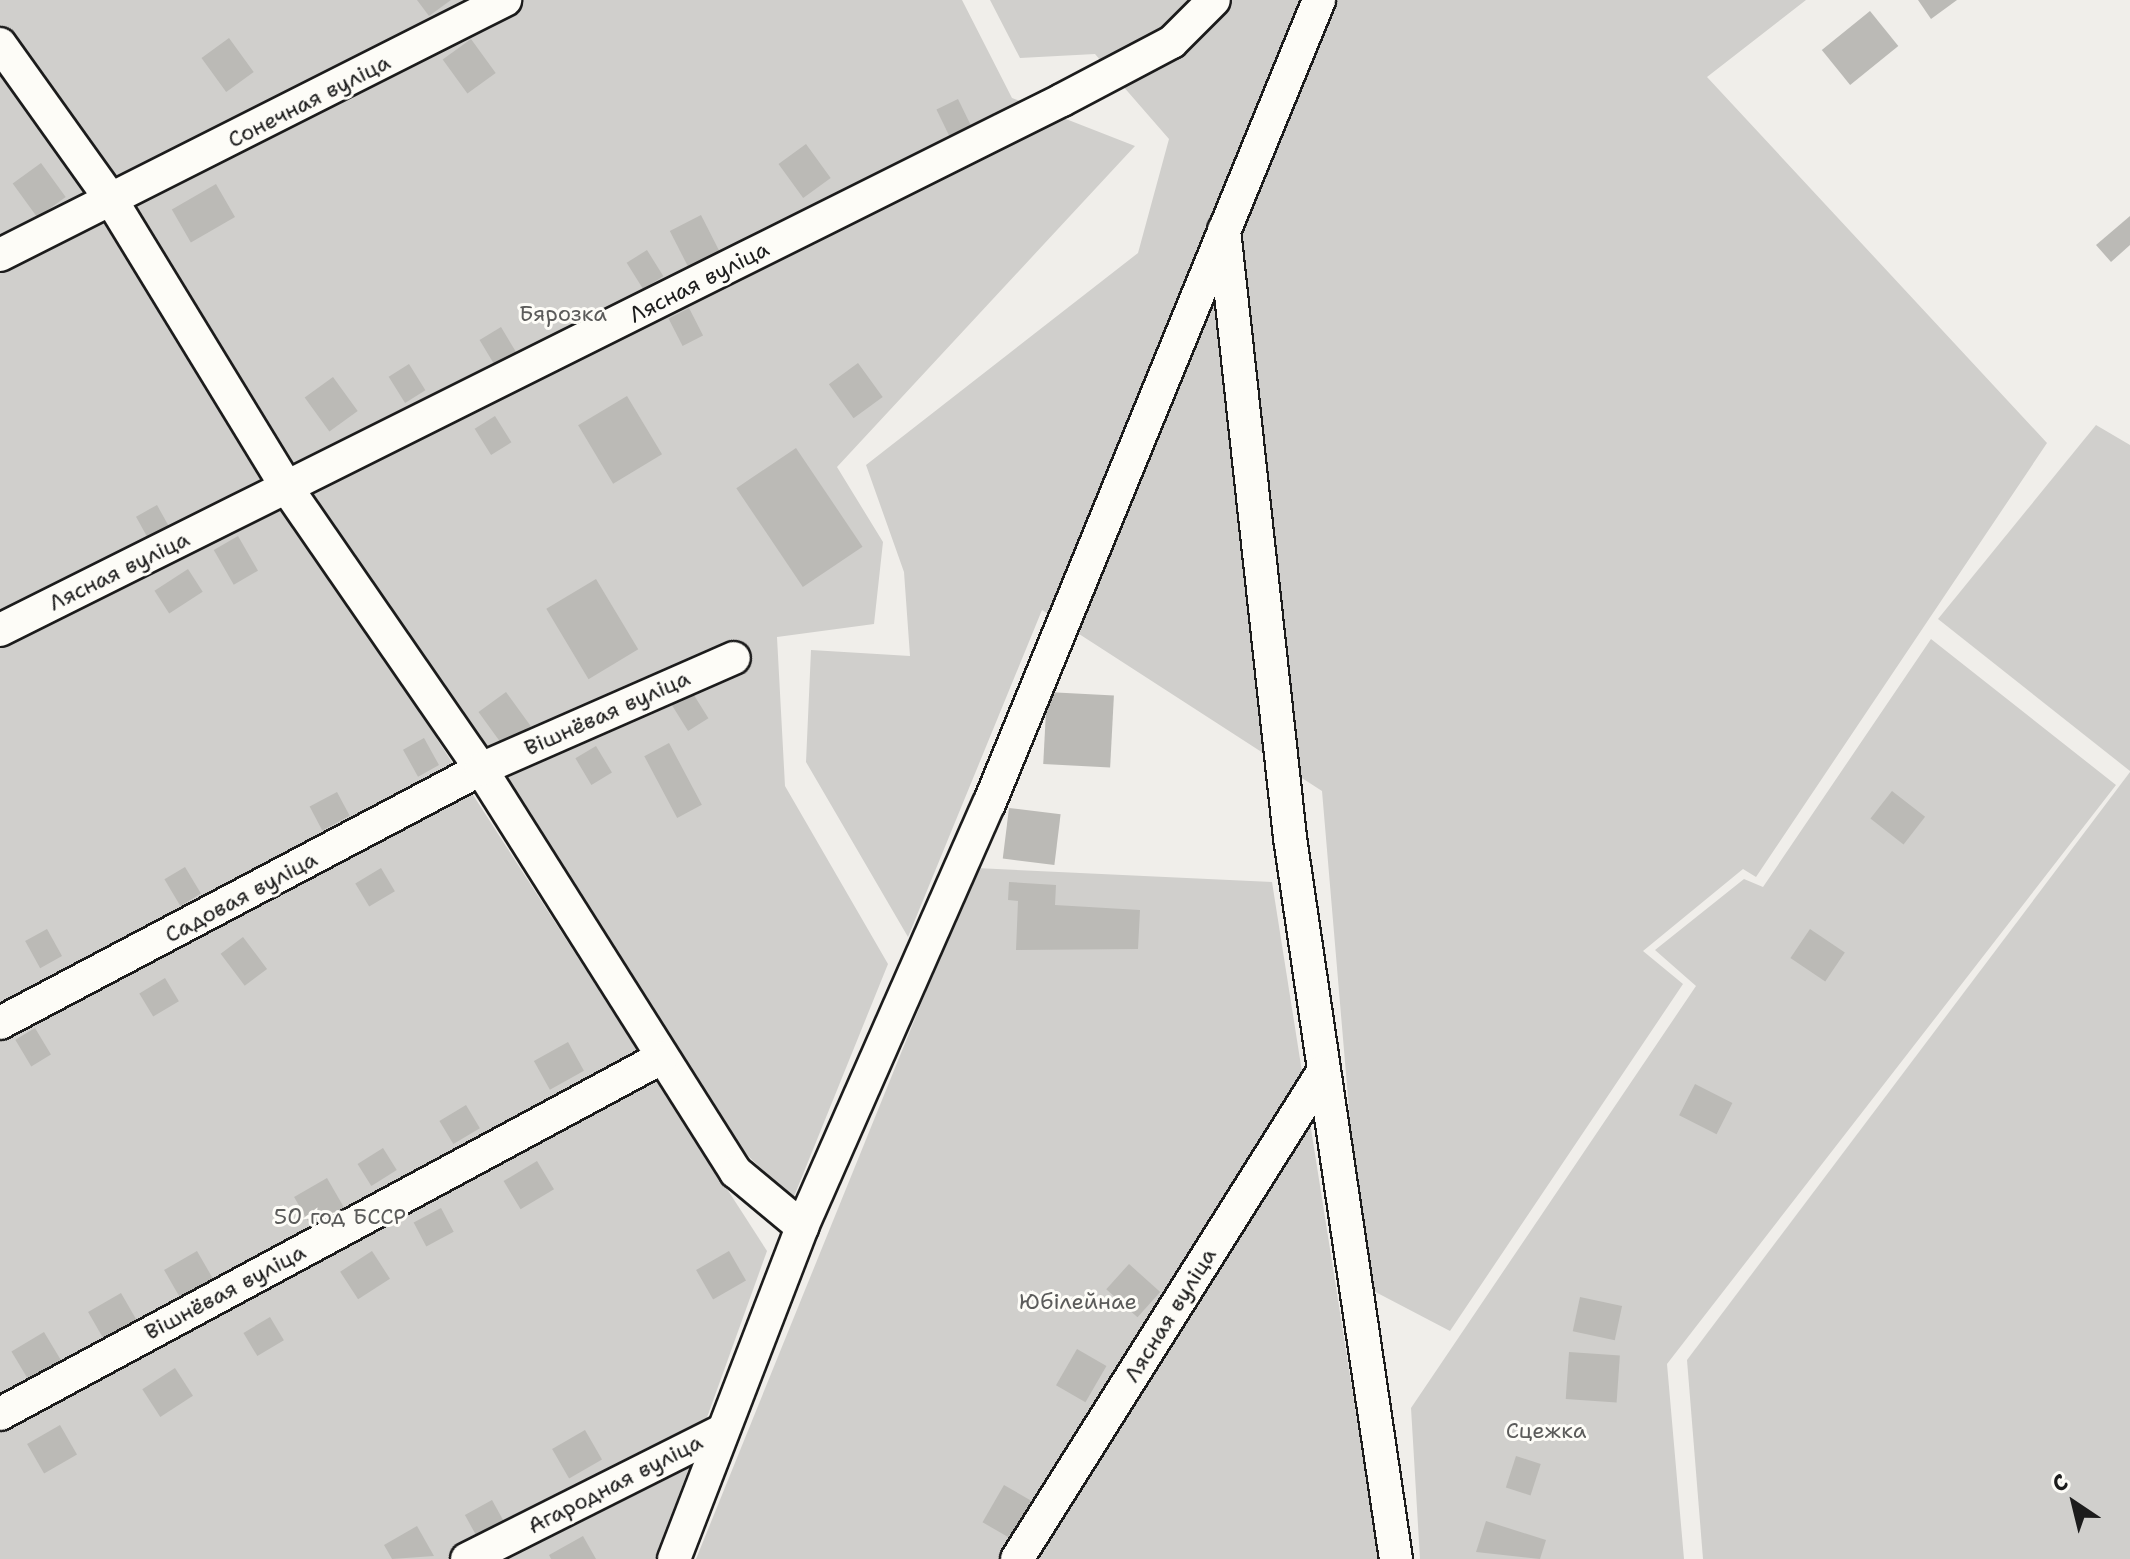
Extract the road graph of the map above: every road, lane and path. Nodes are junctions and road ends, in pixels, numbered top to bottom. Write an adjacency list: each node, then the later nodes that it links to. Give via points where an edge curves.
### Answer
1 (505, 0): 5 (street, Сонечная вуліца)
2 (1214, 0): 8 (street, Лясная вуліца, via 1172,42 1062,100)
3 (1319, 0): 6 (street)
4 (0, 44): 5 (street)
5 (112, 201): 7 (street, Сонечная вуліца); 8 (street)
6 (1224, 229): 14 (street, via 1290,838); 15 (street, via 989,804)
7 (0, 255)
8 (287, 488): 9 (street, Лясная вуліца); 11 (street)
9 (0, 630)
10 (734, 658): 11 (street, Вішнёвая вуліца)
11 (481, 769): 12 (street, Садовая вуліца); 13 (street)
12 (0, 1023)
13 (661, 1058): 15 (street, via 736,1172); 16 (street, Вішнёвая вуліца)
14 (1323, 1072): 20 (street, Лясная вуліца); 21 (street)
15 (802, 1227): 17 (street)
16 (0, 1414)
17 (721, 1431): 18 (street, Агародная вуліца); 19 (street)
18 (467, 1559)
19 (674, 1559)
20 (1017, 1559)
21 (1396, 1559)

